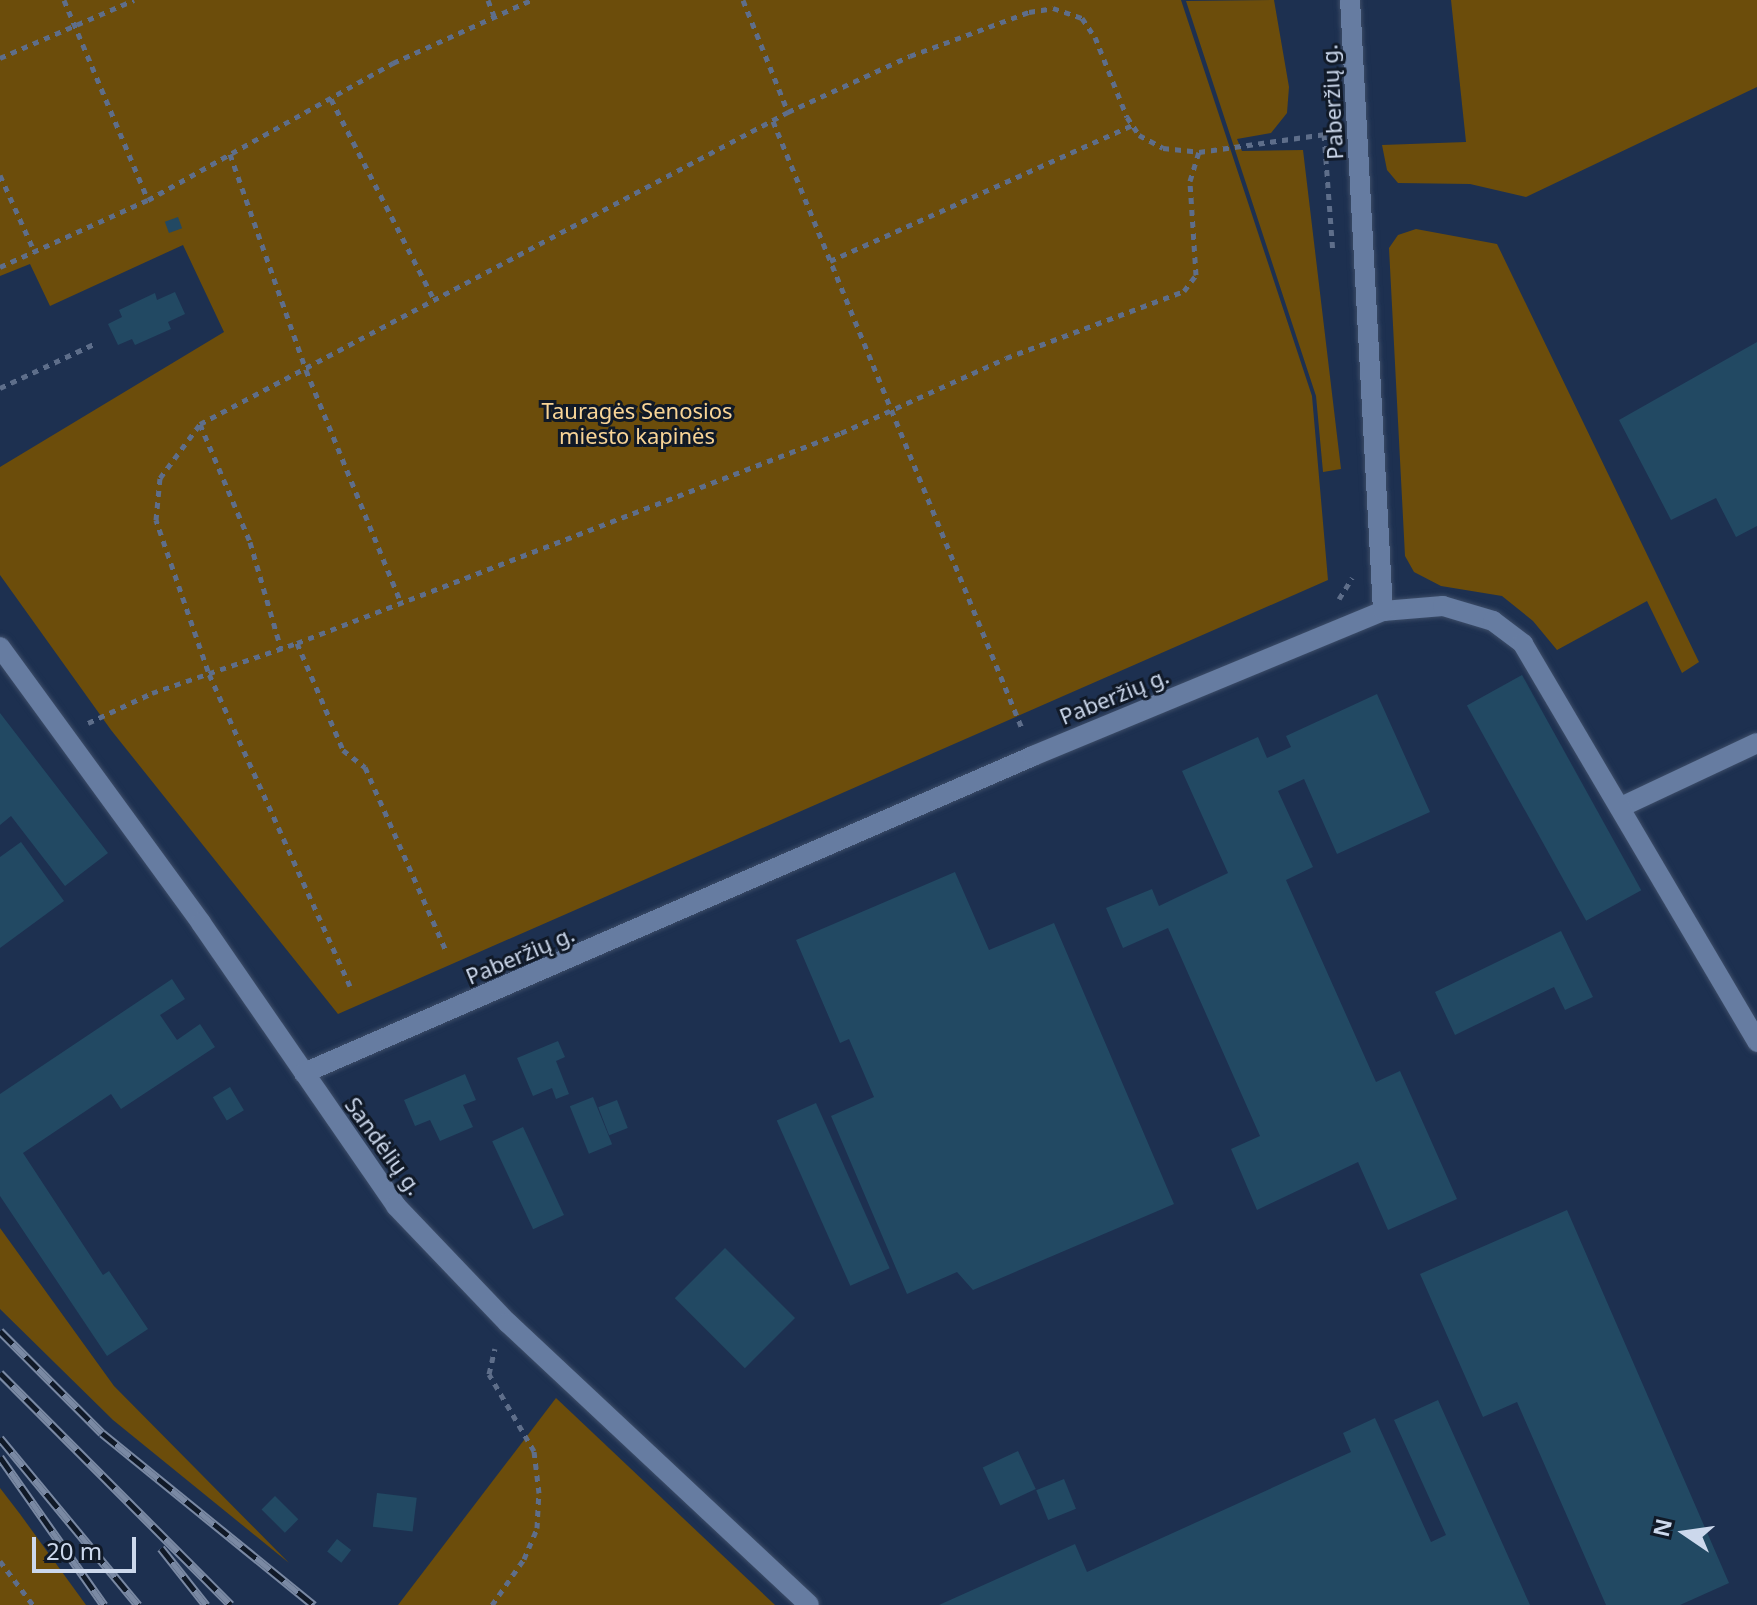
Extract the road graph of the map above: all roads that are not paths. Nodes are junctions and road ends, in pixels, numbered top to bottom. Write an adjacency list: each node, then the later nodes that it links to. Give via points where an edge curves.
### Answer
1 (1350, 0): 2 (street, Paberžių g.)
2 (1383, 611): 5 (street, via 1443,606 1493,621 1523,644); 7 (street, Paberžių g., via 1033,756)
3 (0, 647): 7 (street, Sandėlių g.)
4 (1757, 743): 5 (street)
5 (1621, 807): 6 (street)
6 (1757, 1042)
7 (304, 1073): 8 (street, Sandėlių g., via 396,1206 508,1323)
8 (809, 1605)

